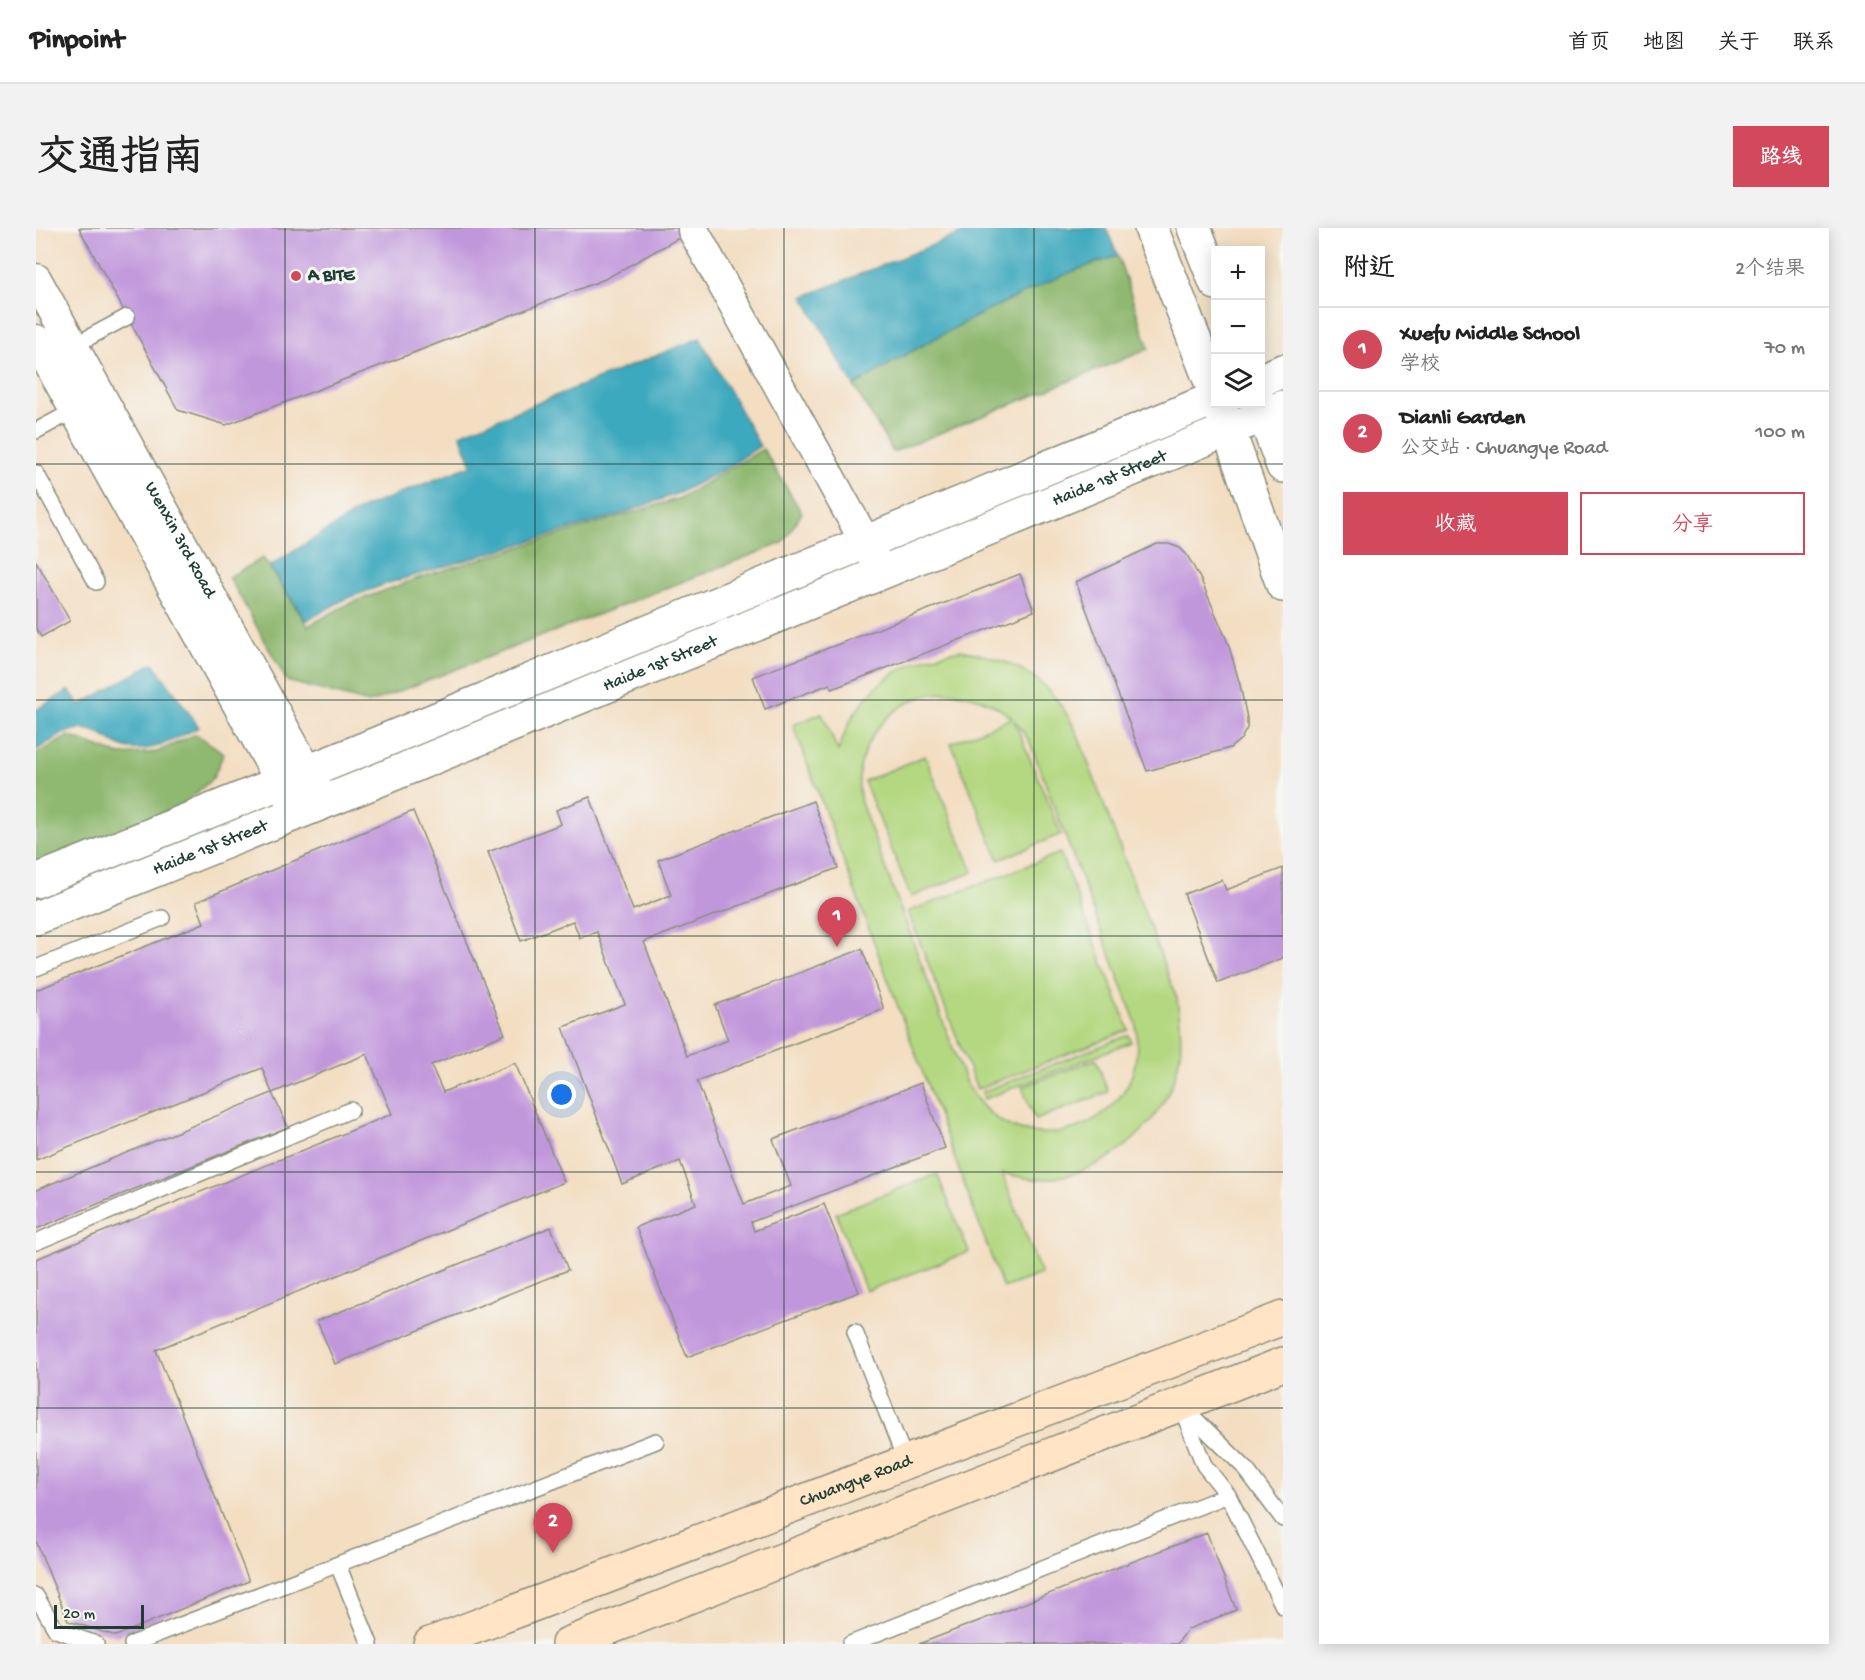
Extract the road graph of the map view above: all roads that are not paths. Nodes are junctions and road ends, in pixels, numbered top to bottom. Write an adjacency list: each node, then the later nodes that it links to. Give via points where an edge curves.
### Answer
1 (1151, 228): 11 (street)
2 (1194, 228): 4 (street)
3 (693, 230): 19 (street)
4 (1211, 273)
5 (36, 279): 8 (street, Wenxin 3rd Road)
6 (127, 317): 8 (lane)
7 (36, 340): 14 (street, Wenxin 3rd Road)
8 (73, 346): 23 (street, Wenxin 3rd Road)
9 (1283, 371): 10 (street)
10 (1265, 378)
11 (1211, 386)
12 (1211, 398): 19 (street, Haide 1st Street)
13 (1269, 408): 15 (street, Haide 1st Street); 17 (street)
14 (75, 410): 16 (lane); 23 (street, Wenxin 3rd Road)
15 (1223, 416): 20 (street, Haide 1st Street); 22 (street)
16 (36, 431)
17 (1283, 466)
18 (36, 473): 21 (lane)
19 (865, 542): 20 (street); 23 (street, Haide 1st Street)
20 (882, 571): 24 (street, Haide 1st Street)
21 (96, 582)
22 (1283, 585)
23 (294, 777): 24 (street, Wenxin 3rd Road); 25 (street, Haide 1st Street)
24 (311, 807): 26 (street, Haide 1st Street)
25 (36, 882)
26 (36, 918)
27 (162, 918): 28 (lane)
28 (36, 968)
29 (351, 1110): 30 (lane)
30 (36, 1242)
31 (1283, 1318): 36 (main road, Chuangye Road)
32 (855, 1332): 36 (lane)
33 (1283, 1364): 34 (main road)
34 (1180, 1404): 37 (lane, via 1204,1465); 38 (lane, via 1245,1468); 42 (main road)
35 (656, 1441): 39 (lane)
36 (906, 1462): 46 (main road, Chuangye Road)
37 (1228, 1495): 41 (lane); 47 (lane)
38 (1283, 1519)
39 (338, 1565): 44 (lane); 45 (lane)
40 (36, 1596): 43 (lane, via 56,1630)
41 (1283, 1606)
42 (585, 1641)
43 (96, 1644)
44 (132, 1644)
45 (369, 1644)
46 (430, 1644)
47 (850, 1644)

